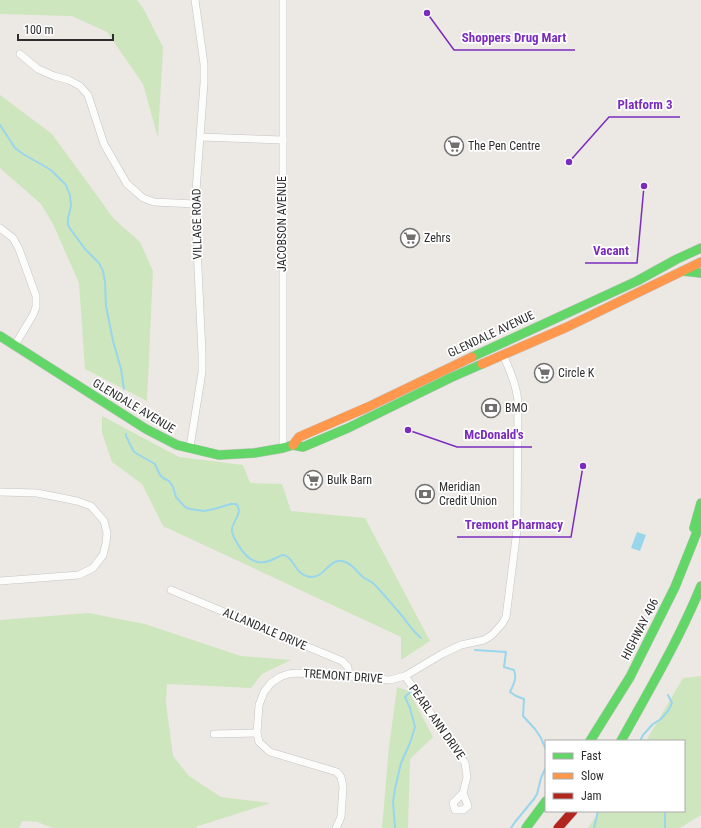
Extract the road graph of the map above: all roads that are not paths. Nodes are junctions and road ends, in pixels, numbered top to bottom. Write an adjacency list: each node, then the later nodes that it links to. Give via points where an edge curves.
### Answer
1 (194, 0): 4 (street, VILLAGE ROAD, via 204,64)
2 (283, 0): 5 (street, JACOBSON AVENUE)
3 (20, 54): 6 (street, via 38,69 80,86 88,95 104,144 127,184 143,198 154,202)
4 (201, 137): 5 (street); 6 (street, VILLAGE ROAD)
5 (283, 140): 18 (street, JACOBSON AVENUE)
6 (195, 204): 17 (street, VILLAGE ROAD, via 202,372)
7 (0, 228): 14 (street, via 12,238 19,249 36,296 33,315)
8 (701, 248): 13 (main road, GLENDALE AVENUE, via 677,258 637,281)
9 (701, 262): 10 (main road, GLENDALE AVENUE)
10 (683, 271): 11 (main road); 15 (main road, GLENDALE AVENUE)
11 (701, 273)
12 (0, 336): 14 (main road, GLENDALE AVENUE)
13 (501, 343): 15 (main road); 16 (main road, GLENDALE AVENUE, via 299,437)
14 (15, 345): 17 (main road, GLENDALE AVENUE, via 146,429 177,445)
15 (504, 355): 16 (main road, GLENDALE AVENUE, via 303,447); 29 (street, TREMONT DRIVE, via 518,393 517,530 506,617 492,635 481,641 461,645)
16 (293, 444): 18 (main road, GLENDALE AVENUE)
17 (190, 447): 18 (main road, GLENDALE AVENUE, via 219,455)
18 (282, 448)
19 (0, 492): 22 (street, via 36,493 91,506 104,521 107,533 103,555 93,568 79,575)
20 (701, 503): 24 (main road)
21 (701, 522): 24 (main road, HIGHWAY 406)
22 (0, 581)
23 (701, 586): 27 (main road)
24 (675, 587): 32 (main road, HIGHWAY 406, via 630,677)
25 (701, 589): 27 (main road)
26 (171, 590): 28 (street, ALLANDALE DRIVE, via 342,661 348,667)
27 (692, 608): 33 (main road)
28 (349, 676): 29 (street, TREMONT DRIVE, via 390,680); 30 (street, TREMONT DRIVE, via 297,673 280,677 264,692 259,705)
29 (405, 676): 34 (street, PEARL ANN DRIVE, via 465,763 468,777)
30 (257, 733): 31 (street); 38 (street, via 259,742 270,752 337,772 343,787 341,818)
31 (214, 734)
32 (591, 740)
33 (622, 740)
34 (463, 793)
35 (545, 801): 36 (main road)
36 (537, 812): 39 (main road); 40 (main road)
37 (572, 812): 41 (main road)
38 (336, 828)
39 (522, 828)
40 (526, 828)
41 (559, 828)

